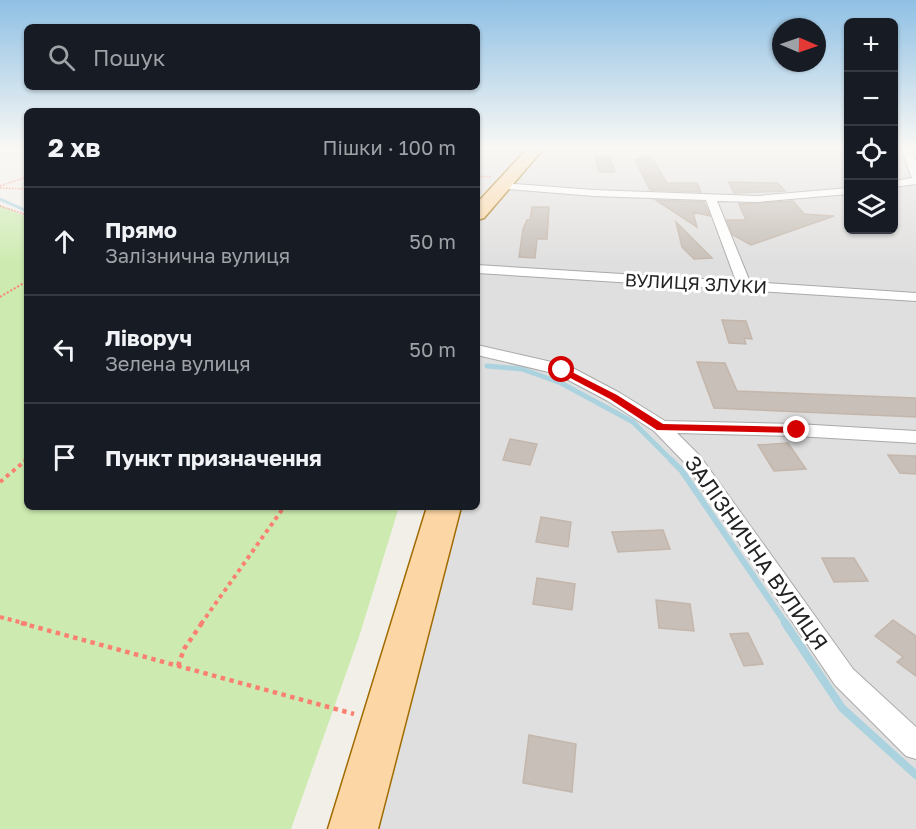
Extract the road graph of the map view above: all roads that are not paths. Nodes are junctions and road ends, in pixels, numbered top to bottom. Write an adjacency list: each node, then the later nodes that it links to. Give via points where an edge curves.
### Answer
1 (501, 186): 5 (main road)
2 (514, 187): 4 (street)
3 (844, 191): 4 (street)
4 (710, 197): 7 (street)
5 (480, 210)
6 (480, 269): 7 (street, ВУЛИЦЯ ЗЛУКИ)
7 (745, 287): 8 (street, ВУЛИЦЯ ЗЛУКИ)
8 (916, 297)
9 (480, 351): 10 (street, ЗАЛІЗНИЧНА ВУЛИЦЯ, via 562,370)
10 (661, 427): 11 (street); 13 (street, ЗАЛІЗНИЧНА ВУЛИЦЯ, via 693,460 844,677)
11 (916, 437)
12 (443, 510): 14 (main road)
13 (916, 746)
14 (352, 829)

